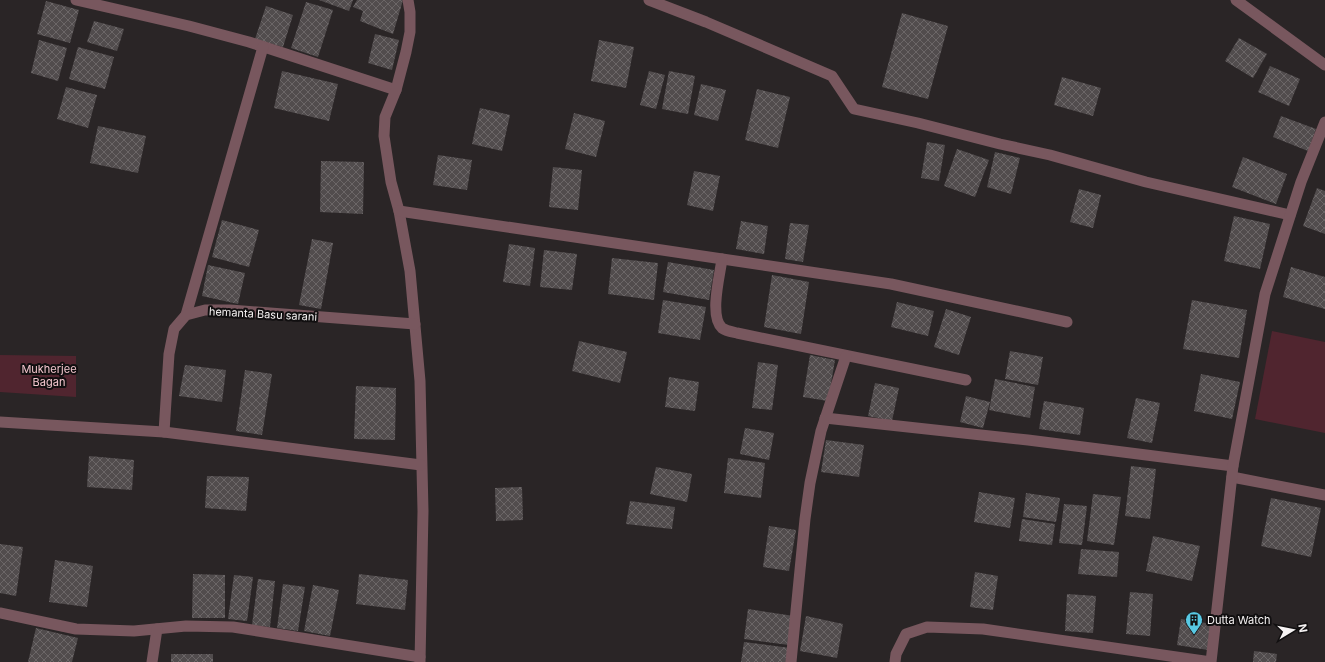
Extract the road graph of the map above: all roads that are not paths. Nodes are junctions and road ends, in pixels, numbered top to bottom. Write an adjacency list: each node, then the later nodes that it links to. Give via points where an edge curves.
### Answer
1 (76, 0): 5 (street, via 189,26)
2 (408, 0): 7 (street, via 410,32)
3 (649, 0): 10 (street, via 832,76 854,109)
4 (1236, 0): 6 (street)
5 (263, 47): 7 (street); 12 (street)
6 (1325, 65)
7 (396, 90): 9 (street, via 385,117 384,136)
8 (1325, 122): 10 (street)
9 (398, 211): 11 (street); 14 (street, via 410,271)
10 (1290, 215): 21 (street, via 1265,294)
11 (722, 259): 13 (street, via 891,284); 15 (street, via 716,305 717,320 723,328)
12 (186, 315): 14 (street, hemanta Basu sarani, via 205,310 230,310); 19 (street, via 174,329 170,348)
13 (1067, 322)
14 (415, 324): 20 (street, via 420,381)
15 (846, 356): 16 (street); 17 (street)
16 (966, 380)
17 (825, 418): 21 (street); 28 (street, via 810,483)
18 (0, 422): 19 (street)
19 (164, 432): 20 (street)
20 (421, 465): 26 (street, via 423,511)
21 (1233, 466): 22 (street)
22 (1232, 477): 23 (street); 30 (street)
23 (1325, 495)
24 (0, 613): 25 (street, via 76,629)
25 (157, 629): 26 (street, via 186,626 233,627); 27 (street)
26 (420, 659)
27 (152, 662)
28 (791, 662)
29 (896, 662): 30 (street, via 896,654 906,634 928,627 983,629)
30 (1211, 662)

